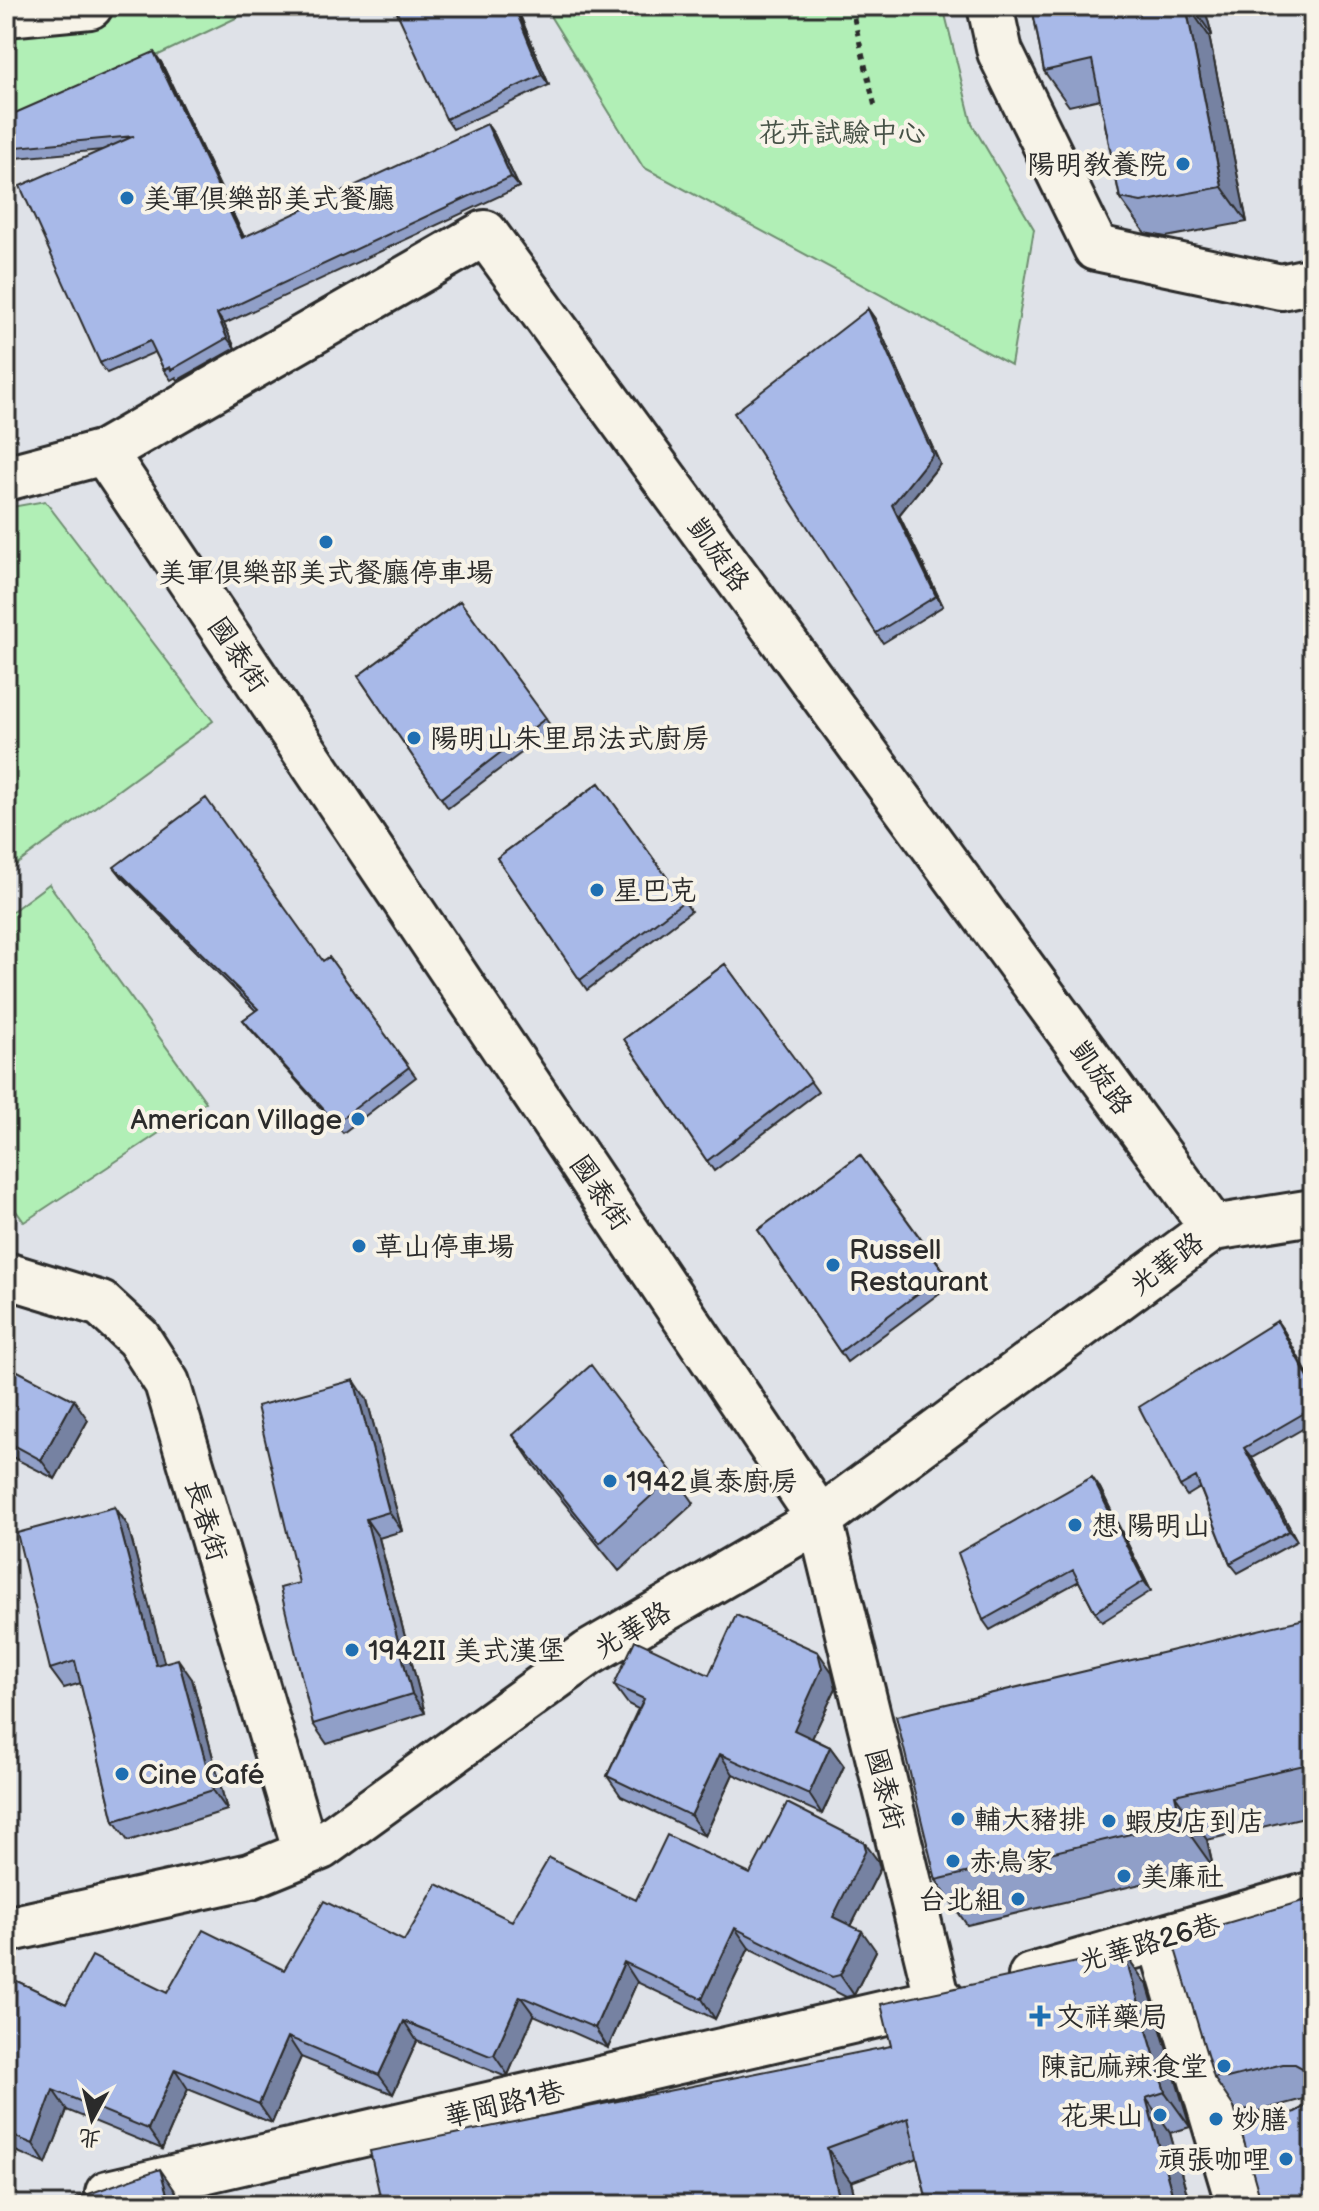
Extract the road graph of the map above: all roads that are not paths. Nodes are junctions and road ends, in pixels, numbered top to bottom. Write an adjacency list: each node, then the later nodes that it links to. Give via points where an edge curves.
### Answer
1 (90, 6): 3 (street)
2 (990, 6): 4 (street, via 1000,52 1096,248 1281,287)
3 (6, 14)
4 (1313, 280)
5 (104, 452): 6 (street, 凱旋路); 8 (street, 凱旋路, via 485,233); 10 (street, 國泰街)
6 (6, 478)
7 (1313, 1212): 8 (street)
8 (1213, 1228): 10 (street, 光華路)
9 (6, 1275): 11 (street, 長春街, via 101,1304 138,1338 167,1383)
10 (820, 1519): 11 (street, 光華路, via 589,1653 321,1847); 15 (street, 國泰街)
11 (306, 1852): 13 (street, 光華路, via 250,1876)
12 (1313, 1894): 14 (street, 光華路26巷)
13 (6, 1930)
14 (1160, 1940): 15 (street, 光華路26巷); 17 (street, via 1237,2142)
15 (938, 2001): 16 (street, 華岡路1巷)
16 (70, 2202)
17 (1239, 2205)

